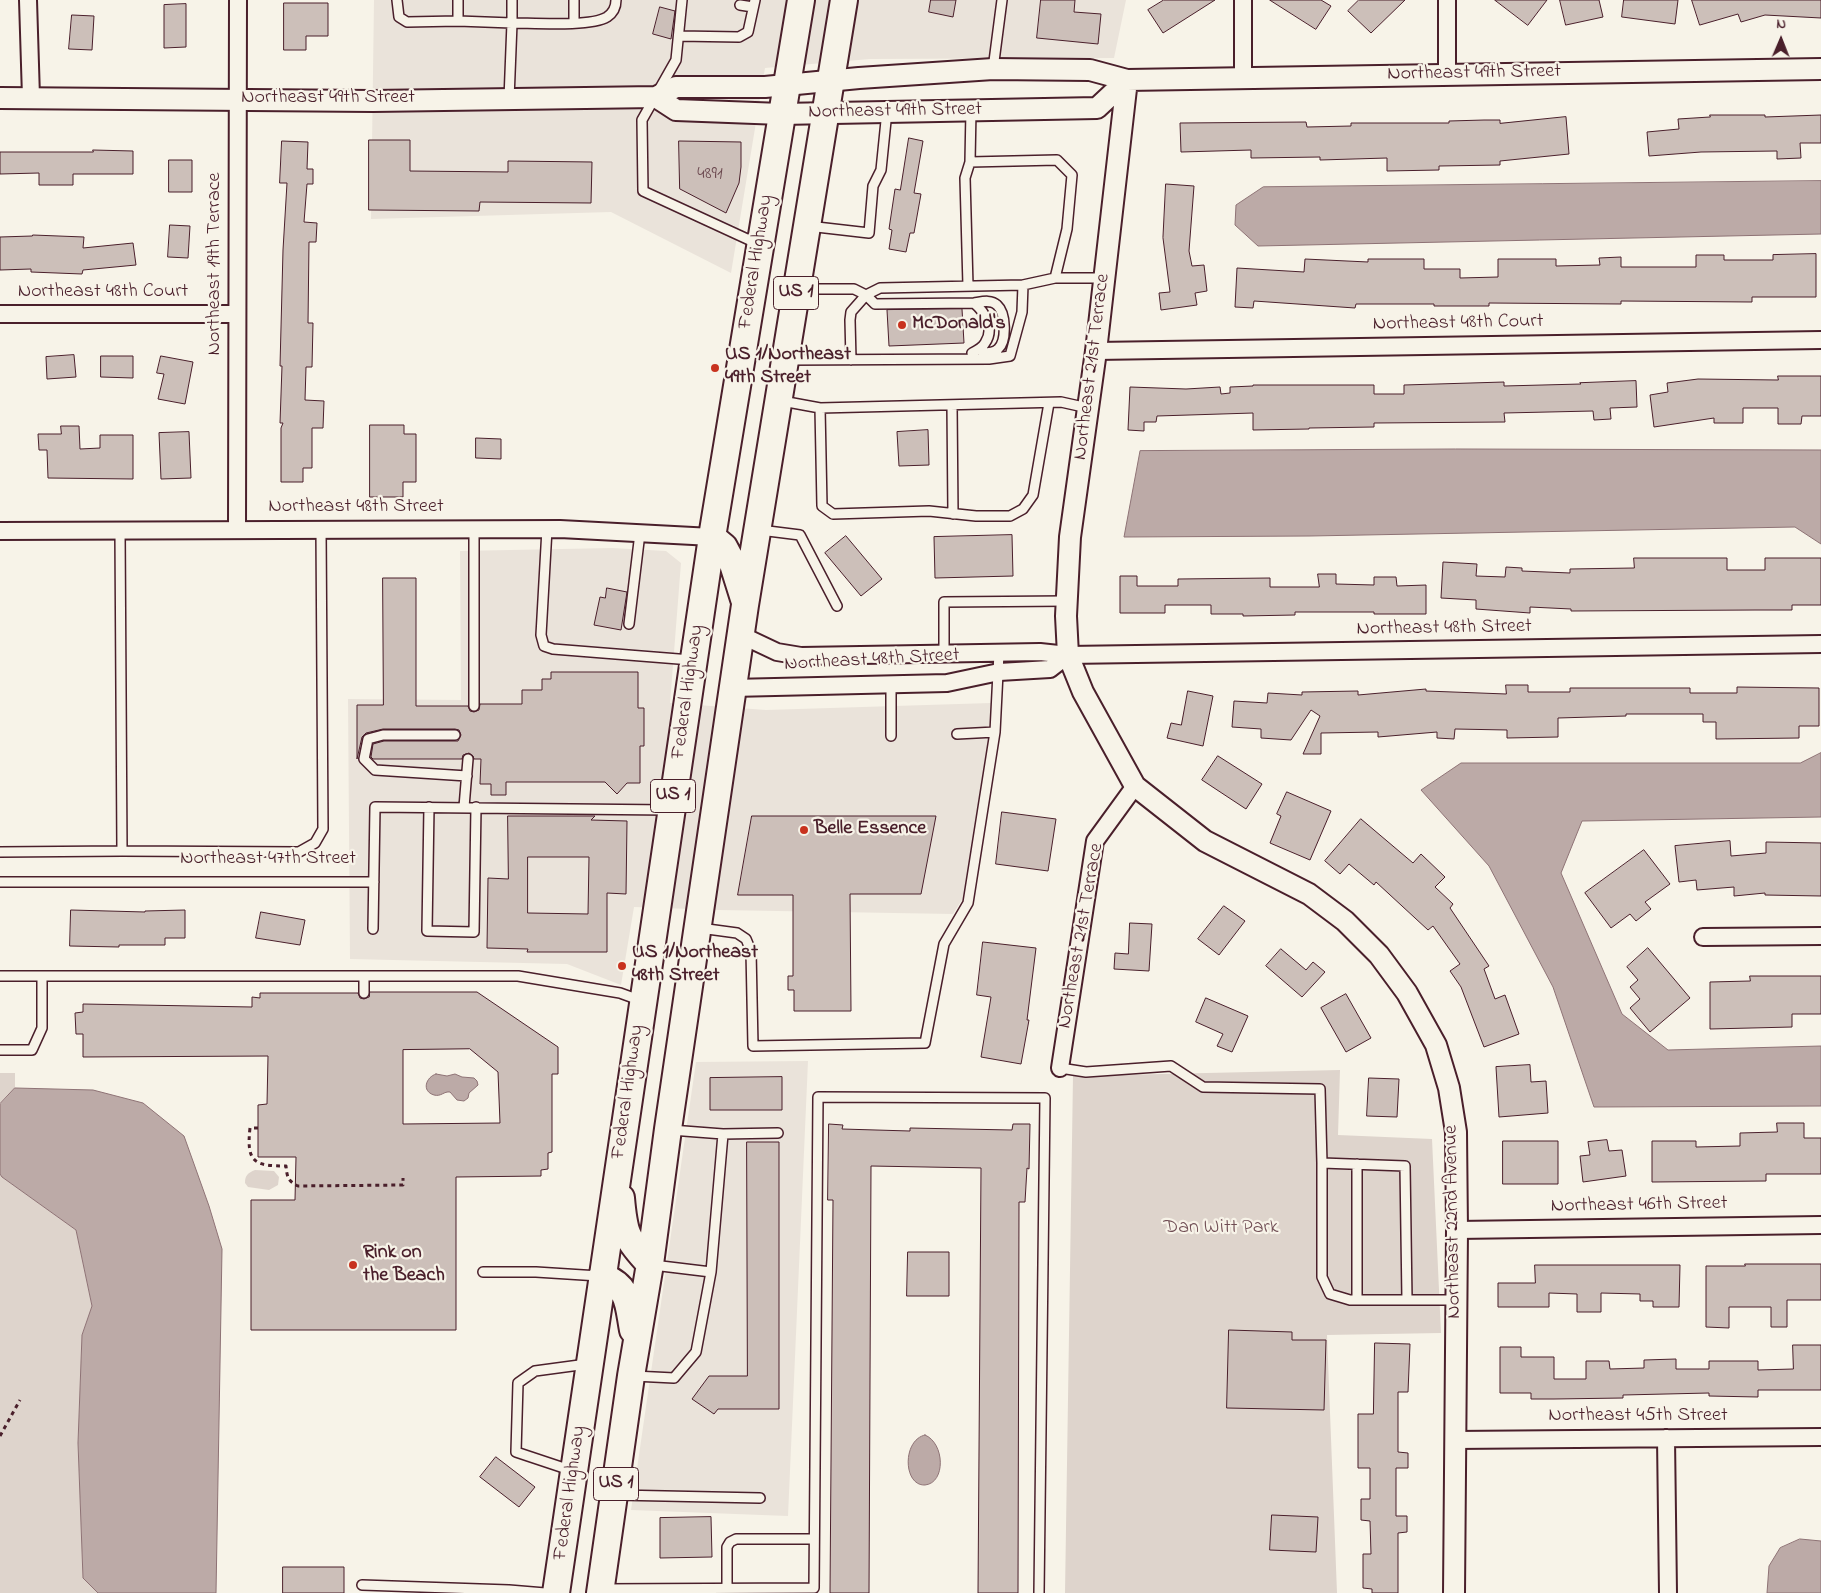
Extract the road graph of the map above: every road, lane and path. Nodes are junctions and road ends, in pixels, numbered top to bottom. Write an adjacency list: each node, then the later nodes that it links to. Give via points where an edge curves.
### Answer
1 (28, 0): 27 (street)
2 (238, 0): 30 (street, Northeast 19th Terrace)
3 (397, 0): 16 (lane, via 399,17 407,22)
4 (458, 0): 16 (lane)
5 (512, 0): 17 (lane)
6 (574, 0): 18 (lane)
7 (616, 0): 18 (lane, via 616,7 609,16)
8 (682, 0): 19 (lane)
9 (801, 0): 26 (main road, Federal Highway / US 1)
10 (844, 0): 25 (main road, Federal Highway / US 1)
11 (1002, 0): 21 (lane)
12 (1242, 0): 23 (street)
13 (1447, 0): 22 (street)
14 (754, 4): 15 (lane); 19 (lane, via 748,32 740,37)
15 (740, 5)
16 (458, 21): 17 (lane)
17 (512, 23): 18 (lane); 31 (lane)
18 (574, 23)
19 (679, 36): 28 (lane, via 676,60)
20 (1821, 69): 22 (street, Northeast 49th Street)
21 (993, 70): 24 (street, Northeast 49th Street, via 1090,70); 25 (street, Northeast 49th Street)
22 (1447, 75): 23 (street, Northeast 49th Street)
23 (1243, 78): 24 (street, Northeast 49th Street)
24 (1127, 80): 32 (street, Northeast 49th Street, via 1097,108); 40 (street, Northeast 21st Terrace)
25 (830, 81): 26 (street, Northeast 49th Street); 35 (main road, Federal Highway / US 1)
26 (786, 85): 28 (street, Northeast 49th Street, via 676,87); 34 (main road, Federal Highway / US 1)
27 (31, 97): 29 (street, Northeast 49th Street); 30 (street, Northeast 49th Street)
28 (656, 97): 31 (street, Northeast 49th Street); 34 (street, Northeast 49th Street, via 676,110); 38 (lane, via 642,120 643,191)
29 (0, 98)
30 (238, 99): 31 (street, Northeast 49th Street); 47 (street, Northeast 19th Terrace)
31 (509, 99)
32 (970, 110): 33 (street, Northeast 49th Street); 36 (lane)
33 (887, 111): 35 (street, Northeast 49th Street); 37 (lane, via 881,170 874,186 869,233)
34 (781, 114): 35 (street, Northeast 49th Street); 38 (main road, Federal Highway / US 1)
35 (825, 114): 37 (main road, Federal Highway / US 1)
36 (970, 162): 39 (lane, via 1057,160 1072,175 1067,229); 42 (lane, via 965,178)
37 (807, 226): 43 (main road, Federal Highway / US 1)
38 (760, 245): 68 (main road, Federal Highway / US 1)
39 (1055, 278): 40 (lane); 41 (lane)
40 (1105, 278): 49 (street, Northeast 21st Terrace)
41 (1023, 285): 42 (lane); 53 (lane, via 1022,312 1010,356)
42 (968, 286): 44 (lane, via 880,288)
43 (797, 289): 44 (lane, via 854,289); 51 (main road, Federal Highway / US 1)
44 (866, 295): 45 (lane, via 876,304); 52 (lane, via 851,312)
45 (974, 303): 50 (lane, via 987,318 988,336 985,344); 50 (lane, via 988,301 997,305 1004,317 1004,330 999,349 991,354)
46 (0, 314): 47 (street, Northeast 48th Court)
47 (237, 314): 61 (street, Northeast 19th Terrace)
48 (1821, 340): 49 (street, Northeast 48th Court)
49 (1096, 350): 58 (street, Northeast 21st Terrace)
50 (972, 353): 53 (lane, via 943,354)
51 (786, 360): 52 (lane); 54 (main road, Federal Highway / US 1)
52 (851, 360): 53 (lane)
53 (926, 360)
54 (779, 400): 57 (lane); 65 (main road, Federal Highway / US 1)
55 (1048, 403): 56 (lane); 58 (lane, via 1061,402); 59 (lane, via 1033,495 1023,509 1010,516)
56 (952, 405): 57 (lane); 59 (lane)
57 (820, 408): 59 (lane, via 822,506 833,514 929,511)
58 (1088, 408): 69 (street, Northeast 21st Terrace, via 1070,537)
59 (953, 514)
60 (321, 528): 61 (street, Northeast 48th Street); 62 (street, Northeast 48th Street); 94 (lane, via 323,829 315,842 299,852)
61 (237, 529): 66 (street, Northeast 48th Street)
62 (474, 529): 63 (street, Northeast 48th Street); 82 (lane)
63 (547, 529): 67 (street, Northeast 48th Street); 78 (lane, via 541,635 544,646)
64 (0, 530): 66 (street, Northeast 48th Street)
65 (758, 530): 70 (main road, Federal Highway / US 1); 71 (lane, via 800,535)
66 (120, 531): 94 (lane)
67 (640, 533): 68 (street, Northeast 48th Street); 72 (lane)
68 (712, 537): 70 (main road, via 724,548 733,564); 78 (main road, Federal Highway / US 1)
69 (1067, 601): 76 (lane, via 944,602); 77 (street, Northeast 21st Terrace)
70 (745, 604): 73 (main road, Federal Highway / US 1)
71 (837, 606)
72 (629, 624)
73 (741, 635): 76 (street, Northeast 48th Street, via 777,652 801,656); 81 (main road, Federal Highway / US 1)
74 (1821, 644): 77 (street, Northeast 48th Street)
75 (999, 652): 76 (street, Northeast 48th Street); 77 (street, Northeast 48th Street); 79 (lane)
76 (944, 653)
77 (1068, 656): 79 (street, Northeast 48th Street, via 1050,669); 89 (street, Northeast 22nd Avenue, via 1083,692)
78 (693, 661): 93 (main road, Federal Highway / US 1)
79 (999, 672): 80 (street, Northeast 48th Street, via 947,683); 83 (lane)
80 (891, 683): 81 (street, Northeast 48th Street); 86 (lane)
81 (732, 688): 98 (main road, Federal Highway / US 1)
82 (474, 706)
83 (995, 732): 84 (lane); 98 (lane, via 968,902 944,944 925,1043 753,1046 751,951 746,939 737,933)
84 (957, 734)
85 (455, 736): 88 (lane, via 383,735 368,739 364,759 375,770)
86 (891, 736)
87 (468, 759): 88 (lane)
88 (467, 776): 91 (lane)
89 (1135, 786): 108 (street, Northeast 21st Terrace, via 1095,841); 118 (street, Northeast 22nd Avenue, via 1205,841 1309,894 1345,921 1379,955 1407,993 1436,1045 1448,1088 1456,1132)
90 (429, 807): 91 (lane, Northeast 47th Street); 92 (lane, via 427,931 474,932); 97 (lane, Northeast 47th Street, via 375,807)
91 (464, 807): 92 (lane, Northeast 47th Street)
92 (476, 807): 93 (lane, Northeast 47th Street)
93 (671, 810): 106 (main road, Federal Highway / US 1)
94 (122, 851): 95 (lane)
95 (0, 852)
96 (0, 882): 97 (lane, Northeast 47th Street)
97 (374, 882): 99 (lane)
98 (697, 927): 110 (main road, Federal Highway / US 1)
99 (373, 930)
100 (1821, 936): 101 (street)
101 (1703, 938)
102 (0, 976): 103 (lane)
103 (42, 976): 104 (lane); 107 (lane, via 42,1028 32,1050)
104 (364, 976): 105 (lane); 106 (lane, via 518,976 620,993)
105 (364, 992)
106 (643, 1001): 115 (main road, Federal Highway / US 1)
107 (0, 1050)
108 (1060, 1068): 113 (lane, via 1086,1072 1171,1066 1203,1087 1320,1090)
109 (258, 1128): 116 (path, via 250,1128 249,1135 254,1160 266,1166 286,1166 287,1177 298,1186 404,1185)
110 (668, 1129): 112 (lane); 119 (main road, Federal Highway / US 1)
111 (778, 1133): 112 (lane)
112 (723, 1134): 121 (lane)
113 (1322, 1164): 114 (lane); 123 (lane, via 1322,1277 1330,1294)
114 (1357, 1164): 123 (lane); 124 (lane, via 1405,1166)
115 (618, 1165): 119 (main road, via 623,1225 633,1246); 122 (main road, Federal Highway / US 1)
116 (403, 1178)
117 (1821, 1225): 118 (street, Northeast 46th Street)
118 (1457, 1230): 125 (street, Northeast 22nd Avenue)
119 (650, 1264): 121 (lane); 126 (main road, Federal Highway / US 1)
120 (483, 1272): 122 (lane)
121 (711, 1272): 128 (lane, via 696,1352 674,1378)
122 (602, 1276): 126 (main road, via 614,1281 626,1295); 127 (main road, Federal Highway / US 1)
123 (1357, 1300): 124 (lane)
124 (1407, 1300): 125 (lane)
125 (1456, 1300): 133 (street, Northeast 22nd Avenue)
126 (636, 1346): 128 (main road, Federal Highway / US 1)
127 (589, 1364): 134 (main road, Federal Highway / US 1); 134 (lane, via 536,1370 518,1383 516,1452)
128 (631, 1376): 135 (main road, Federal Highway / US 1)
129 (20, 1400): 130 (path)
130 (0, 1436)
131 (1821, 1437): 132 (street, Northeast 45th Street)
132 (1666, 1438): 133 (street, Northeast 45th Street); 146 (street)
133 (1454, 1440): 145 (street, Northeast 22nd Avenue)
134 (574, 1471): 143 (main road, Federal Highway / US 1)
135 (614, 1495): 136 (lane); 140 (main road, Federal Highway / US 1)
136 (760, 1498)
137 (814, 1539): 139 (lane, via 736,1539 730,1542 727,1547); 141 (lane); 144 (lane, via 818,1097 1045,1098)
138 (362, 1585): 142 (lane)
139 (728, 1588): 140 (lane); 141 (lane)
140 (600, 1591)
141 (814, 1591)
142 (545, 1593)
143 (556, 1593)
144 (1039, 1593)
145 (1454, 1593)
146 (1668, 1593)

